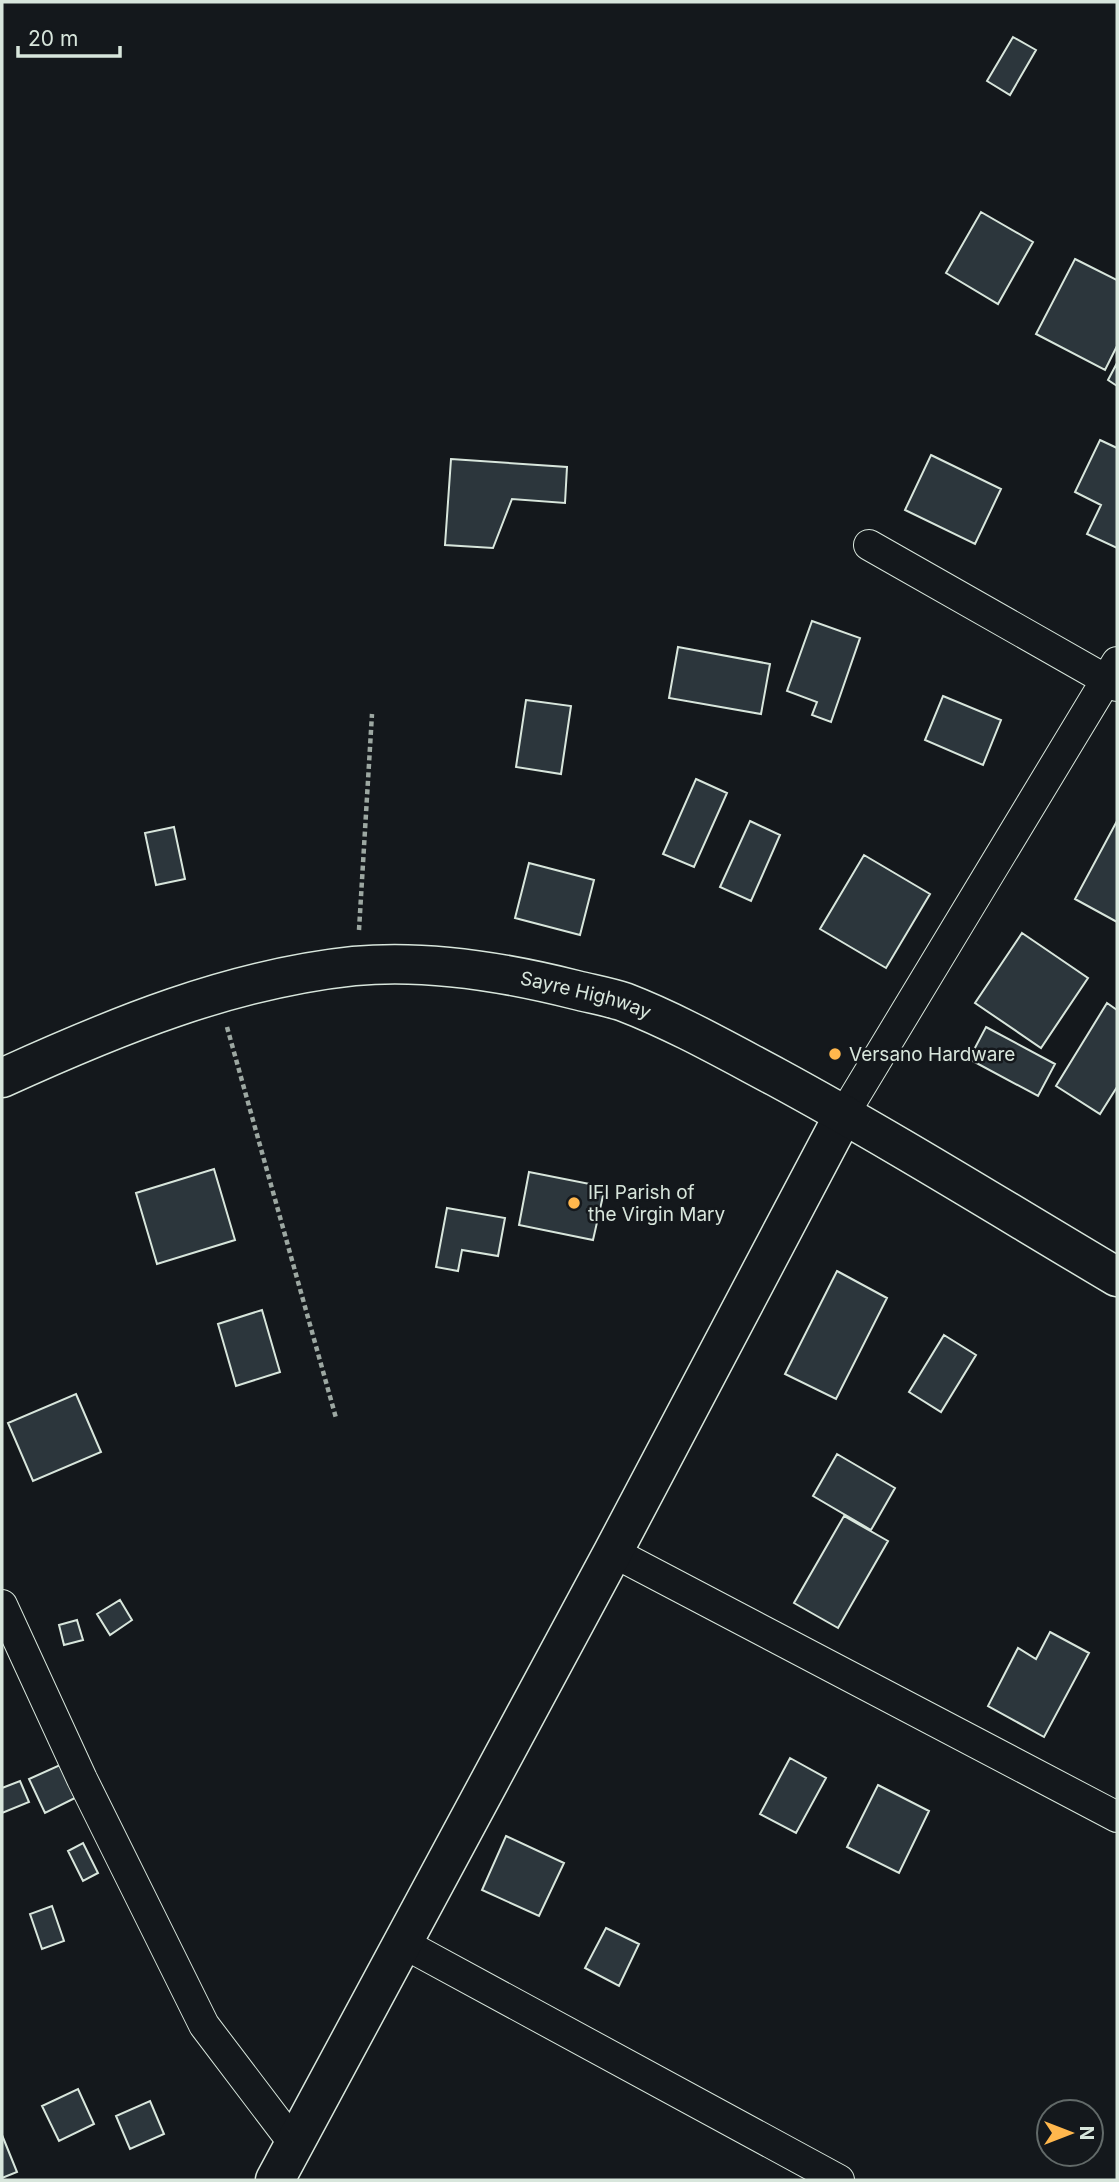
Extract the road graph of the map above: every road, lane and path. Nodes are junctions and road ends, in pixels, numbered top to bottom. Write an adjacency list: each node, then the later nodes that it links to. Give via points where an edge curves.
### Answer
1 (869, 545): 2 (street)
2 (1114, 676): 7 (street)
3 (372, 714): 4 (path)
4 (357, 966): 5 (main road, Sayre Highway, via 270,979); 7 (main road, Sayre Highway, via 443,966 535,979 622,1002 707,1040)
5 (218, 993): 6 (main road, Sayre Highway, via 97,1035); 9 (path)
6 (2, 1078)
7 (844, 1114): 8 (main road, Sayre Highway); 10 (main road)
8 (1117, 1277)
9 (336, 1418)
10 (613, 1552): 12 (street); 13 (main road)
11 (2, 1605): 14 (street, via 204,2025)
12 (1117, 1817)
13 (401, 1941): 14 (main road); 16 (street)
14 (295, 2145): 15 (main road)
15 (275, 2180)
16 (839, 2180)

